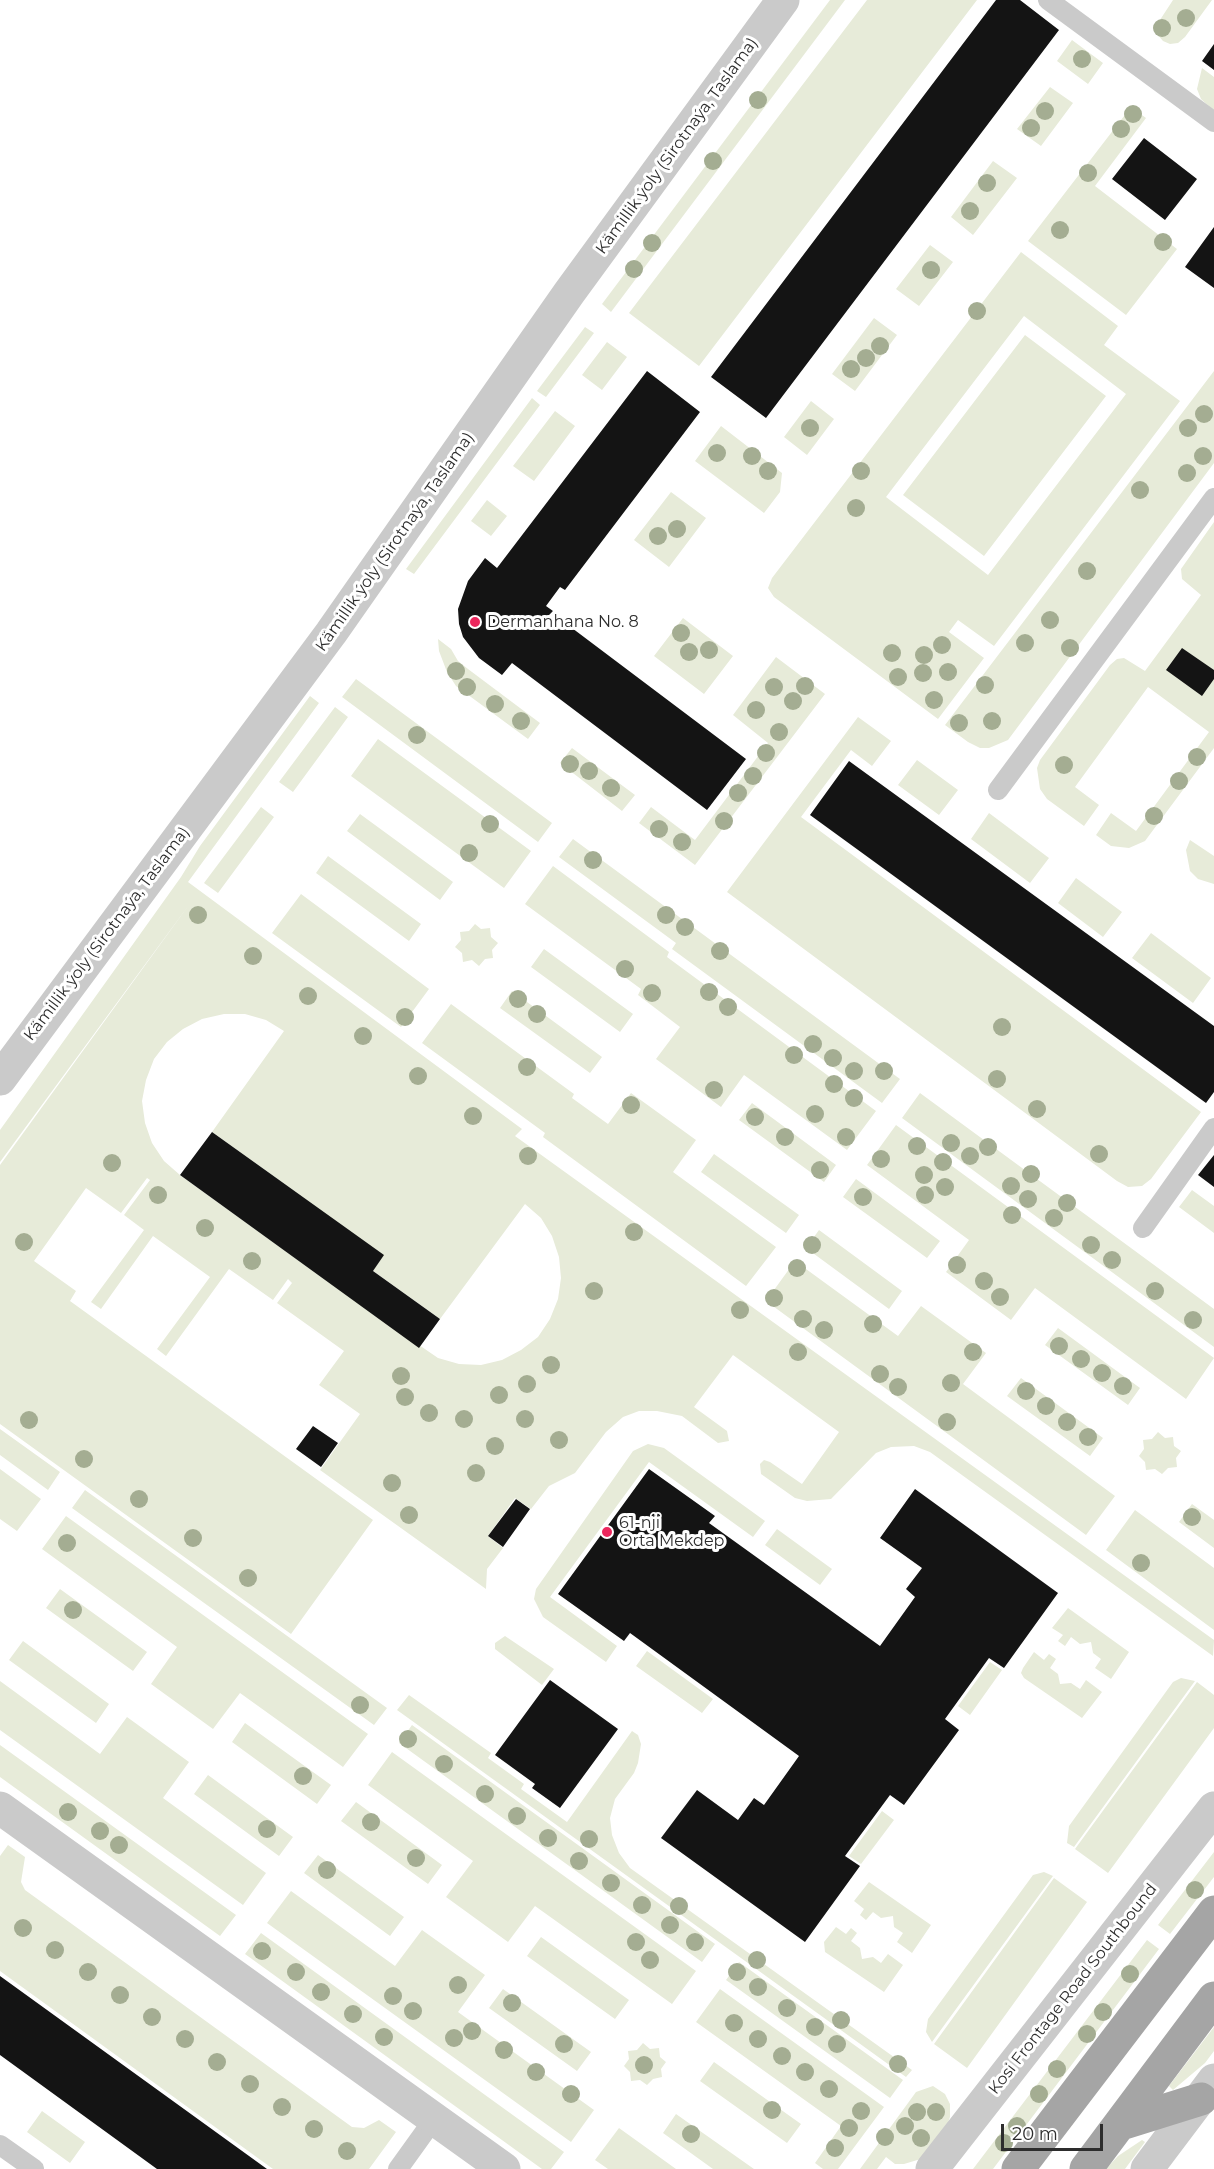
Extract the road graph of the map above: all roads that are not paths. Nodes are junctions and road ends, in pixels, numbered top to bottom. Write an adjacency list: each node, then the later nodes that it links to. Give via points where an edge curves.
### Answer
1 (783, 0): 6 (street, Kämillik ýoly (Sirotnaýa, Taslama), via 569,293 331,633)
2 (1048, 0): 3 (lane)
3 (1214, 122)
4 (1214, 498): 5 (lane)
5 (998, 790)
6 (0, 1079)
7 (1214, 1128): 8 (lane)
8 (1143, 1228)
9 (1214, 1808): 20 (street, Kosi Frontage Road Southbound)
10 (2, 1813): 14 (street)
11 (1214, 1912): 21 (main road)
12 (1214, 1998): 15 (main road)
13 (1208, 2089): 15 (main road); 23 (street)
14 (434, 2119): 18 (lane); 19 (street)
15 (1121, 2124): 22 (main road)
16 (0, 2145): 17 (lane)
17 (34, 2169)
18 (398, 2169)
19 (504, 2169)
20 (932, 2169)
21 (1018, 2169)
22 (1086, 2169)
23 (1147, 2169)

